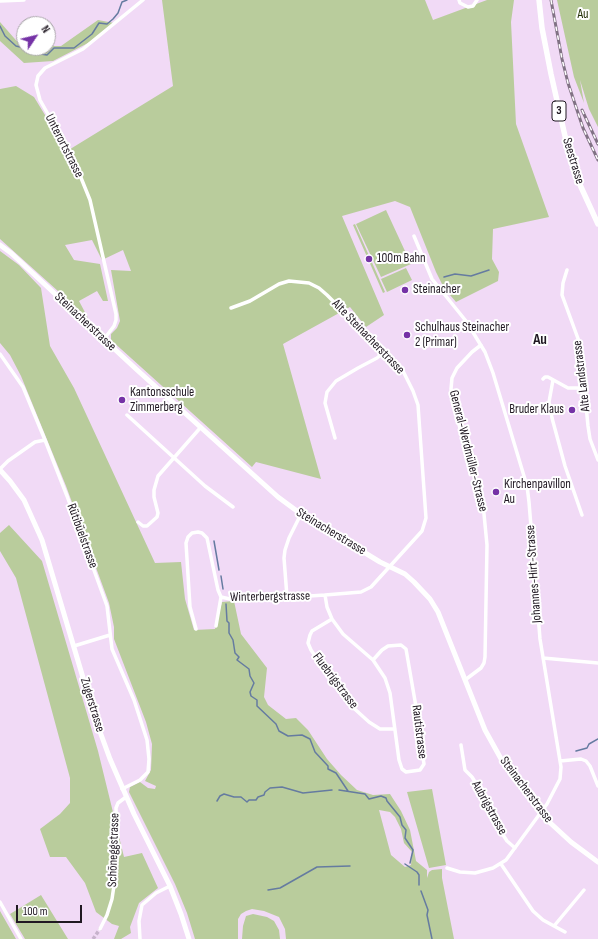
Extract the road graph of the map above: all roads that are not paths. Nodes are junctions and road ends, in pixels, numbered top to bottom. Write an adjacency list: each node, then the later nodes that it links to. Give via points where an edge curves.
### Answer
1 (24, 0): 5 (street)
2 (143, 0): 12 (street, Unterortstrasse, via 83,49 45,68 38,76 36,85 40,100 73,158 90,200 116,314 114,326)
3 (459, 0): 6 (street, via 468,7)
4 (539, 0): 7 (main road, Seestrasse / 3, via 551,74 567,143 581,188)
5 (0, 1)
6 (477, 1)
7 (598, 224)
8 (414, 236): 13 (street, Johannes-Hirt-Strasse, via 432,279 466,321)
9 (0, 244): 12 (street, Steinacherstrasse)
10 (567, 270): 18 (street, Alte Landstrasse, via 562,295 580,344)
11 (231, 308): 14 (street, Alte Steinacherstrasse, via 246,303 279,284 289,281 309,283 328,295)
12 (104, 339): 20 (street, Steinacherstrasse)
13 (481, 345): 39 (street, Johannes-Hirt-Strasse, via 493,373 527,490); 42 (street, General-Werdmüller-Strasse, via 457,368 450,390 480,494 487,545 485,657 481,668)
14 (384, 352): 21 (street, via 336,381 327,392 325,403); 30 (street, Alte Steinacherstrasse, via 407,377 418,406 426,518 422,531)
15 (0, 354): 22 (street, Rütibüelstrasse, via 22,387)
16 (543, 379): 17 (street, via 548,377)
17 (553, 380): 18 (street, via 568,388); 28 (street, via 549,402 552,418)
18 (584, 388): 24 (street, Alte Landstrasse, via 590,439)
19 (127, 415): 23 (street)
20 (201, 428): 23 (street); 27 (street, Steinacherstrasse, via 265,486)
21 (335, 438)
22 (45, 440): 25 (street, via 35,442); 37 (street, Rütibüelstrasse, via 107,606)
23 (174, 458): 26 (street, via 205,486); 29 (street, via 155,483 157,517 147,526)
24 (598, 460)
25 (0, 469): 38 (street, Zugerstrasse, via 24,500 37,527)
26 (234, 507)
27 (301, 514): 30 (street, Steinacherstrasse); 33 (street, via 285,550)
28 (582, 515)
29 (138, 522)
30 (390, 566): 31 (street, Winterbergstrasse, via 367,590); 42 (street, Steinacherstrasse, via 410,578 430,599)
31 (325, 595): 33 (street, Winterbergstrasse); 34 (street)
32 (221, 597): 33 (street, Winterbergstrasse, via 247,600); 35 (street); 36 (street, Winterbergstrasse, via 207,538 202,533 192,534 186,543 190,607)
33 (287, 597)
34 (332, 619): 40 (street, via 343,634); 43 (street, Fluebrigstrasse, via 312,631 308,643 311,650 347,702 380,730)
35 (216, 626)
36 (196, 629)
37 (110, 635): 38 (street); 47 (street, Rütibüelstrasse, via 112,649 134,700 148,748 148,772 140,780)
38 (74, 646): 47 (street, Zugerstrasse, via 95,718)
39 (543, 658): 41 (street); 45 (street, Johannes-Hirt-Strasse)
40 (373, 660): 43 (street, Rautistrasse, via 388,685); 43 (street, Rautistrasse, via 388,646 401,645 406,649 424,764 422,768 406,772 402,769)
41 (598, 664)
42 (466, 680): 49 (street, Steinacherstrasse, via 500,758)
43 (395, 729)
44 (461, 744): 50 (street, Aubrigstrasse, via 465,770 480,790 496,824)
45 (560, 761): 46 (street, via 586,761); 49 (street, Johannes-Hirt-Strasse, via 560,779)
46 (598, 786)
47 (122, 789): 48 (street, Zugerstrasse)
48 (126, 797): 54 (street, Zugerstrasse); 58 (street, Schöneggstrasse, via 116,808 116,872 112,899)
49 (541, 812): 50 (street, Johannes-Hirt-Strasse); 51 (street, Steinacherstrasse, via 557,830)
50 (515, 848): 52 (street, Johannes-Hirt-Strasse)
51 (598, 862)
52 (501, 864): 53 (street, via 490,870 475,873); 57 (street, via 532,911)
53 (447, 868)
54 (170, 886): 61 (street, via 156,893 142,905 139,921); 62 (street, Zugerstrasse)
55 (584, 890): 57 (street)
56 (0, 902): 60 (street)
57 (554, 926): 59 (street)
58 (100, 929)
59 (565, 932)
60 (21, 939)
61 (140, 939)
62 (189, 939)

